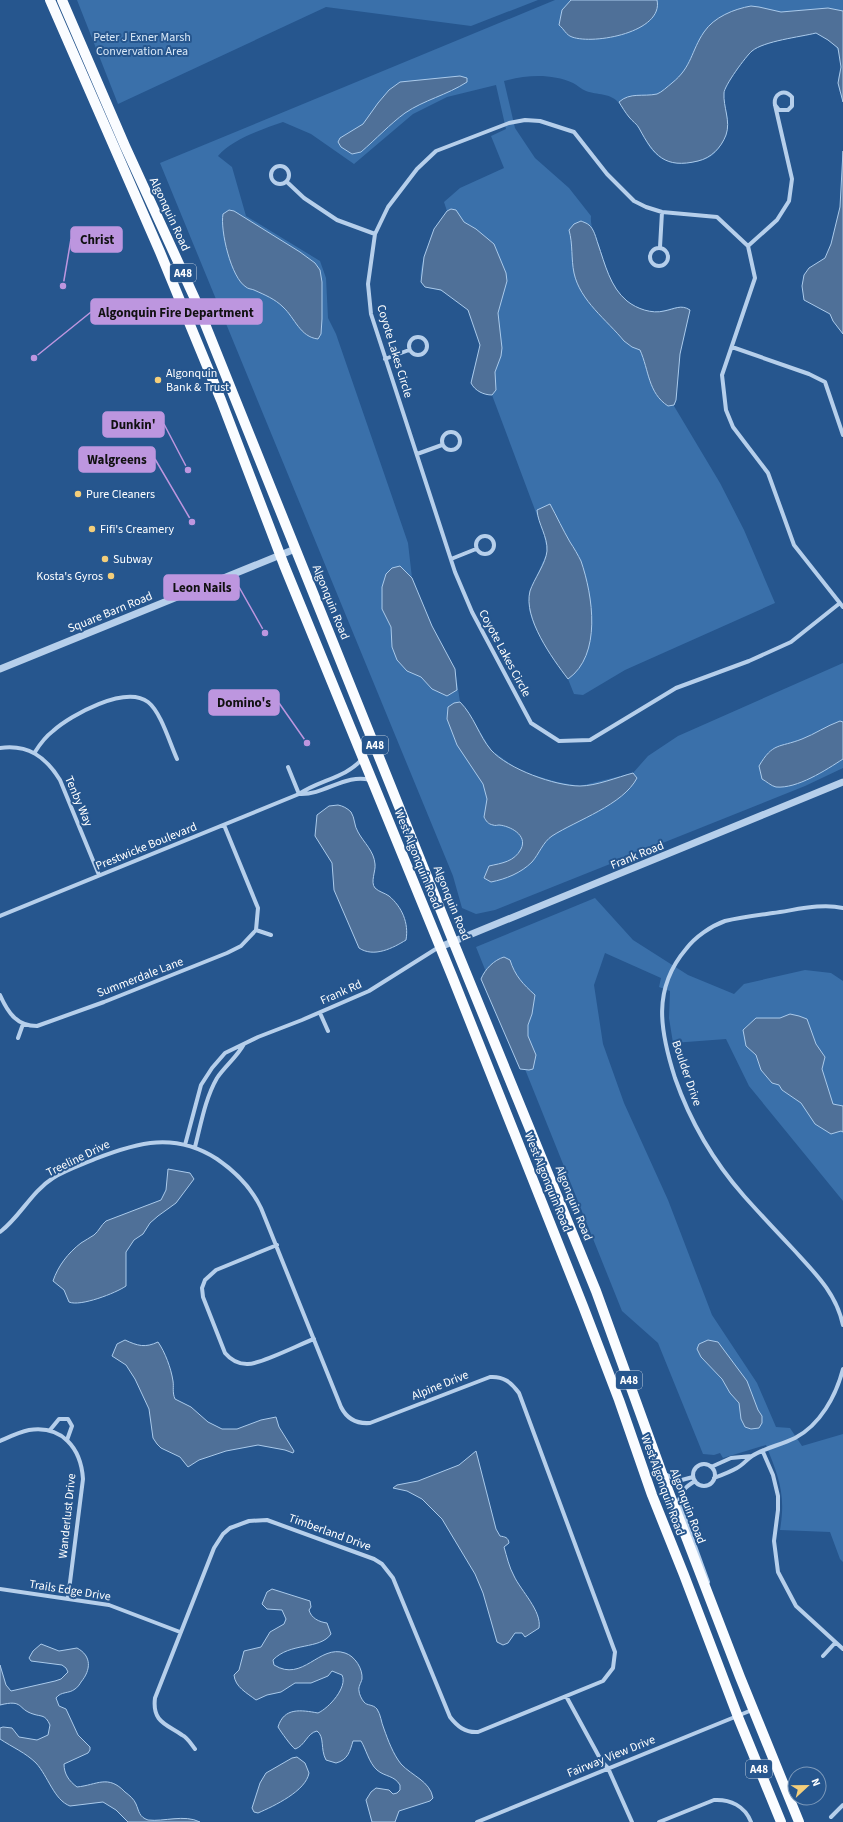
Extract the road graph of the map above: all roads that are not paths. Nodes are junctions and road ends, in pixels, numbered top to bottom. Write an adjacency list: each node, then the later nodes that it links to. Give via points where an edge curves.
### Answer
1 (50, 0): 17 (main road, Algonquin Road / A48, via 160,252 221,400)
2 (62, 0): 15 (main road, Algonquin Road / A48, via 195,299)
3 (775, 105): 3 (street, via 779,110 788,110 792,106 792,97 781,92 776,96); 7 (street, via 792,179 789,202 777,220)
4 (287, 182): 4 (street, via 290,176 286,168 280,165 274,167 270,175 273,181 281,184); 6 (street, via 304,198 338,220)
5 (662, 212): 6 (street, Coyote Lakes Circle, via 634,201 607,174 574,132 553,124 525,120 509,122 436,151 417,169 388,207); 7 (street, Coyote Lakes Circle, via 717,218); 8 (street)
6 (375, 234): 11 (street, Coyote Lakes Circle, via 368,284 371,314)
7 (748, 246): 9 (street, Coyote Lakes Circle, via 755,278)
8 (660, 247): 8 (street, via 654,249 650,257 654,265 660,266 666,263 669,255 666,249)
9 (732, 347): 12 (street, via 825,382); 19 (street, Coyote Lakes Circle, via 722,375 726,410 733,427 768,473 794,545)
10 (409, 350): 10 (street, via 416,356 422,355 426,350 426,341 421,337 415,337 410,340); 11 (street)
11 (385, 359): 14 (street, Coyote Lakes Circle)
12 (843, 435)
13 (442, 445): 13 (street, via 452,451 459,446 460,440 457,434 448,432 442,438); 14 (street)
14 (417, 454): 18 (street, Coyote Lakes Circle)
15 (295, 549): 17 (street, Square Barn Road); 35 (main road, Algonquin Road / A48)
16 (476, 549): 16 (street, via 480,553 489,554 494,550 493,540 489,536 480,537 476,542); 18 (street)
17 (280, 555): 20 (street, Square Barn Road); 23 (main road, West Algonquin Road / A48)
18 (451, 559): 19 (street, Coyote Lakes Circle, via 472,612 531,723 559,741 590,740 676,688 749,661 791,642)
19 (842, 605)
20 (0, 669)
21 (0, 748): 22 (street, Tenby Way, via 18,747)
22 (35, 752): 24 (street, via 46,737 67,719 113,700 132,696 148,702 155,710); 30 (street, Tenby Way, via 53,768 60,780)
23 (363, 758): 27 (main road, West Algonquin Road / A48); 28 (street, Prestwicke Boulevard, via 351,770)
24 (177, 759)
25 (288, 767): 28 (street)
26 (843, 782): 35 (street, Frank Road)
27 (374, 786): 28 (street, Prestwicke Boulevard, via 370,780 354,778 311,794); 36 (main road, West Algonquin Road / A48)
28 (299, 794): 29 (street, Prestwicke Boulevard)
29 (224, 825): 30 (street, Prestwicke Boulevard); 33 (street, via 258,908)
30 (99, 875): 32 (street, Prestwicke Boulevard)
31 (843, 908): 47 (street, Boulder Drive, via 820,906 760,914 724,922 701,934 677,959 669,974 661,1013 675,1078 712,1154 734,1184 824,1284 836,1303)
32 (0, 916)
33 (256, 930): 34 (street); 39 (street, Summerdale Lane, via 241,946 227,953 58,1019 37,1026)
34 (270, 935)
35 (453, 941): 36 (street, Frank Road); 56 (main road, Algonquin Road / A48, via 596,1291)
36 (440, 947): 38 (street, Frank Rd, via 370,991); 69 (main road, West Algonquin Road / A48, via 586,1313 652,1495)
37 (0, 995): 39 (street, via 4,1004)
38 (320, 1013): 40 (street); 42 (street, Frank Rd)
39 (23, 1024): 41 (street)
40 (328, 1030)
41 (18, 1038)
42 (244, 1044): 43 (street, Frank Rd, via 225,1053 201,1085); 44 (street, Frank Rd, via 240,1053 225,1067 214,1085 207,1101)
43 (185, 1145): 44 (street, Alpine Drive); 45 (street, Treeline Drive, via 158,1142 123,1148 71,1169 52,1178 36,1192 12,1223)
44 (195, 1147): 46 (street, Alpine Drive, via 229,1167 249,1187 258,1201)
45 (0, 1232)
46 (277, 1245): 48 (street, Alpine Drive); 48 (street, via 212,1272 205,1280 202,1297 225,1353 241,1364 255,1363)
47 (843, 1325)
48 (314, 1339): 67 (street, Alpine Drive, via 343,1411 357,1422 375,1421 490,1377 505,1379 519,1393 615,1652 613,1668 606,1678)
49 (843, 1369): 53 (street, via 835,1392 817,1420 795,1438)
50 (50, 1430): 51 (street, via 29,1430); 52 (street, Wanderlust Drive); 52 (street, via 59,1419 68,1419 72,1426)
51 (0, 1440)
52 (67, 1440): 61 (street, Wanderlust Drive, via 80,1460 83,1478)
53 (764, 1452): 54 (street); 64 (street, via 776,1483 778,1496 774,1541 778,1572 796,1606)
54 (752, 1456): 55 (street, via 734,1457); 58 (street, via 738,1468)
55 (711, 1467): 57 (street, via 698,1466); 58 (street, via 714,1470)
56 (661, 1470): 57 (street, via 678,1481); 62 (main road, Algonquin Road / A48)
57 (693, 1477): 59 (street)
58 (714, 1478): 59 (street, via 711,1483 704,1486)
59 (695, 1481): 62 (street, via 684,1489 679,1502 707,1577)
60 (0, 1590): 61 (street, Trails Edge Drive)
61 (68, 1598): 63 (street, Trails Edge Drive, via 109,1605)
62 (710, 1600): 68 (main road, Algonquin Road / A48)
63 (180, 1632): 67 (street, Timberland Drive, via 214,1548 223,1534 239,1524 267,1520 374,1559 388,1570 450,1717 459,1726 478,1732); 70 (street, Timberland Drive, via 154,1705 163,1724 183,1735)
64 (835, 1643): 65 (street); 66 (street)
65 (843, 1649)
66 (823, 1656)
67 (567, 1696): 71 (street, via 602,1762)
68 (754, 1710): 69 (street, Fairway View Drive); 79 (main road, Algonquin Road / A48)
69 (738, 1717): 71 (street, Fairway View Drive); 78 (main road, West Algonquin Road / A48)
70 (195, 1749)
71 (608, 1768): 74 (street, Fairway View Drive); 75 (street)
72 (843, 1805): 73 (street)
73 (831, 1817)
74 (477, 1822)
75 (632, 1822)
76 (659, 1822): 77 (street, via 714,1800 720,1800 737,1804)
77 (751, 1822)
78 (781, 1822)
79 (799, 1822)

